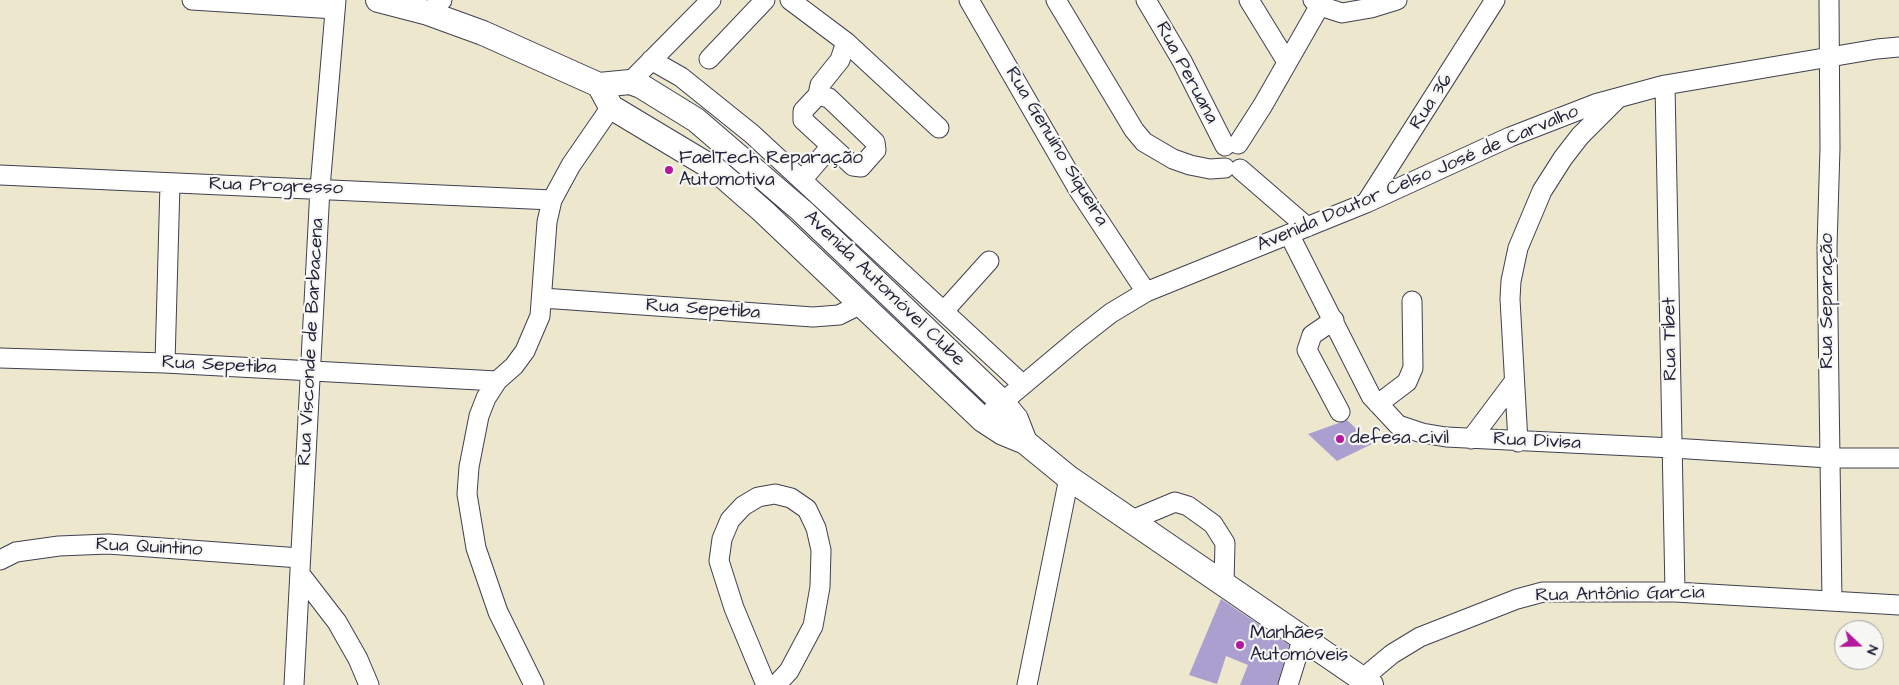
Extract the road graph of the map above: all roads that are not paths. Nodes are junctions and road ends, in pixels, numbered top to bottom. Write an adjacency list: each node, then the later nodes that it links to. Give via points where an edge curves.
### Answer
1 (192, 0): 15 (street)
2 (378, 0): 14 (main road)
3 (711, 0): 21 (street)
4 (765, 0): 20 (street)
5 (790, 0): 17 (street)
6 (969, 0): 44 (street, Rua Genuíno Siqueira, via 1078,189)
7 (1056, 0): 32 (street, via 1144,142 1172,159 1190,165)
8 (1146, 0): 30 (street, Rua Peruana)
9 (1250, 0): 22 (street)
10 (1396, 0): 13 (street, via 1342,13)
11 (1496, 0): 39 (street, Rua 36)
12 (1829, 0): 19 (street, Rua Separação)
13 (1318, 2): 22 (street)
14 (404, 3): 16 (main road)
15 (335, 4): 36 (street, Rua Visconde de Barbacena)
16 (435, 6): 24 (main road, via 483,33)
17 (846, 42): 26 (street, via 840,60 820,85); 29 (street)
18 (1899, 47): 19 (street, Avenida Doutor Celso José de Carvalho)
19 (1829, 57): 25 (street, Avenida Doutor Celso José de Carvalho); 65 (street, Rua Separação)
20 (710, 59)
21 (651, 60): 23 (street); 34 (street, via 706,96)
22 (1287, 62): 30 (street, via 1263,106)
23 (630, 82): 24 (main road); 37 (main road, Avenida Automóvel Clube, via 696,120)
24 (599, 85): 28 (main road)
25 (1664, 85): 27 (street, Avenida Doutor Celso José de Carvalho); 64 (street, Rua Tibet)
26 (818, 95): 31 (street, via 803,111 803,120); 31 (street, via 829,98 877,146 856,168)
27 (1620, 96): 39 (street, Avenida Doutor Celso José de Carvalho, via 1510,137); 56 (street, via 1563,158 1542,191 1518,248 1510,299)
28 (610, 107): 38 (street); 40 (main road, Avenida Automóvel Clube, via 716,170)
29 (939, 128)
30 (1232, 145): 32 (street, via 1220,157)
31 (831, 146): 34 (street)
32 (1233, 168): 41 (street)
33 (0, 175): 35 (street, Rua Progresso)
34 (802, 180): 49 (street)
35 (170, 184): 36 (street, Rua Progresso); 52 (street)
36 (320, 188): 38 (street, Rua Progresso); 53 (street, Rua Visconde de Barbacena)
37 (782, 194): 40 (main road); 46 (main road, Avenida Automóvel Clube)
38 (552, 200): 45 (street, via 547,222)
39 (1366, 203): 41 (street, Avenida Doutor Celso José de Carvalho)
40 (764, 212): 48 (main road, Avenida Automóvel Clube)
41 (1307, 226): 42 (street, Avenida Doutor Celso José de Carvalho)
42 (1288, 234): 44 (street, Avenida Doutor Celso José de Carvalho); 50 (street, Rua Divisa)
43 (990, 261): 49 (street)
44 (1146, 292): 55 (street, Avenida Doutor Celso José de Carvalho, via 1111,313)
45 (542, 298): 48 (street, Rua Sepetiba, via 813,317 839,315); 54 (street, via 534,333 525,351)
46 (893, 298): 48 (main road, via 876,298); 57 (main road, Avenida Automóvel Clube)
47 (1412, 302): 58 (street, via 1413,368 1408,382)
48 (861, 304): 60 (main road, Avenida Automóvel Clube)
49 (944, 311): 55 (street)
50 (1334, 320): 58 (street, Rua Divisa); 59 (street, via 1312,335 1308,350)
51 (0, 358): 52 (street, Rua Sepetiba)
52 (165, 363): 53 (street, Rua Sepetiba)
53 (310, 370): 54 (street, Rua Sepetiba); 70 (street, Rua Visconde de Barbacena)
54 (497, 381): 79 (street, via 479,416 473,438 467,494 470,521 498,612)
55 (1022, 384): 57 (street, Avenida Doutor Celso José de Carvalho)
56 (1513, 384): 61 (street); 63 (street)
57 (1002, 402): 60 (street, Avenida Doutor Celso José de Carvalho); 62 (main road, Avenida Automóvel Clube, via 1016,419)
58 (1378, 404): 61 (street, Rua Divisa, via 1398,425 1422,434)
59 (1340, 412)
60 (983, 420): 62 (main road, Avenida Automóvel Clube)
61 (1471, 439): 63 (street, Rua Divisa)
62 (1025, 442): 67 (main road, Avenida Automóvel Clube)
63 (1518, 442): 64 (street, Rua Divisa)
64 (1673, 448): 65 (street, Rua Divisa); 72 (street, Rua Tibet)
65 (1829, 458): 66 (street, Rua Divisa); 73 (street, Rua Separação)
66 (1899, 458)
67 (1069, 478): 68 (main road, Avenida Automóvel Clube); 82 (street)
68 (1132, 520): 71 (main road, Avenida Automóvel Clube); 71 (street, via 1175,502 1188,506 1213,524 1225,543)
69 (0, 560): 70 (street, Rua Quintino, via 16,552 108,544)
70 (300, 566): 77 (street, Rua Visconde de Barbacena); 78 (street, via 337,622)
71 (1224, 583): 75 (main road, Avenida Automóvel Clube)
72 (1675, 592): 73 (street, Rua Antônio Garcia); 76 (street, Rua Antônio Garcia, via 1543,592 1517,599 1420,637 1392,654)
73 (1832, 601): 74 (street, Rua Antônio Garcia)
74 (1899, 605)
75 (1304, 637): 76 (main road, Avenida Automóvel Clube); 83 (street)
76 (1367, 682)
77 (294, 685)
78 (369, 685)
79 (534, 685)
80 (766, 685): 81 (street, via 734,608 719,561 722,539 730,520 743,506 758,497 775,494 791,498 807,509 821,550 814,626 789,672)
81 (776, 685)
82 (1027, 685)
83 (1288, 685)

